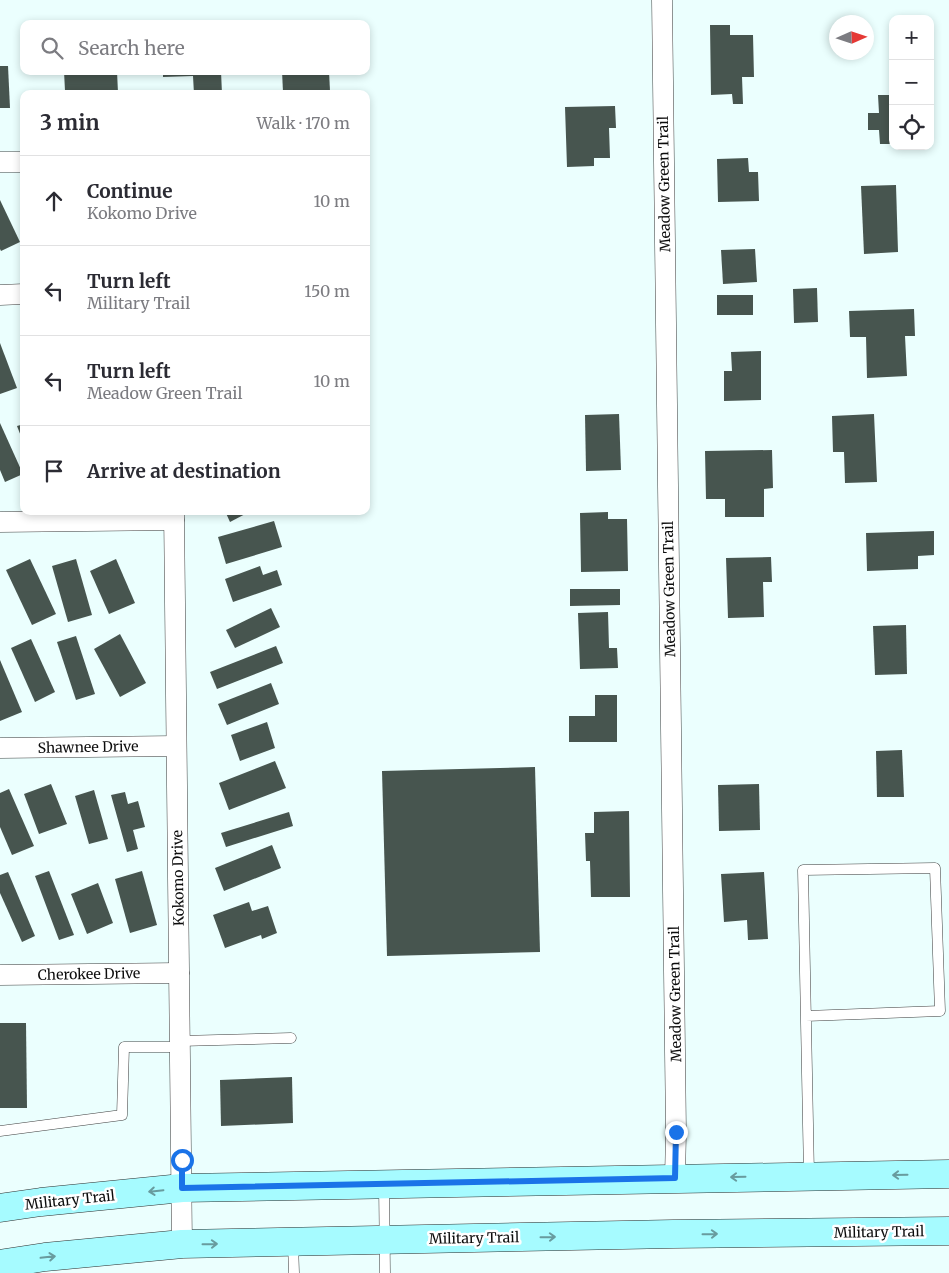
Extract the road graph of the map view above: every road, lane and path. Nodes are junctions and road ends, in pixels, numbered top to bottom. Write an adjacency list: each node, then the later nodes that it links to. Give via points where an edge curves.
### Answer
1 (662, 0): 20 (street, Meadow Green Trail)
2 (0, 162): 3 (street)
3 (20, 162)
4 (20, 294): 5 (street)
5 (0, 295)
6 (174, 516): 7 (street); 8 (street, Kokomo Drive)
7 (0, 522)
8 (176, 746): 9 (street, Shawnee Drive); 12 (street, Kokomo Drive)
9 (0, 748)
10 (938, 954): 11 (lane); 14 (lane, via 940,1012); 14 (lane, via 935,868 803,870)
11 (949, 955)
12 (179, 973): 13 (street, Cherokee Drive); 16 (street, Kokomo Drive)
13 (0, 976)
14 (806, 1016): 19 (lane)
15 (291, 1038): 16 (lane)
16 (180, 1044): 17 (lane, via 124,1047 122,1115); 22 (street, Kokomo Drive)
17 (0, 1131)
18 (949, 1174): 19 (main road, Military Trail, one-way to 19)
19 (809, 1176): 20 (main road, Military Trail, one-way to 20)
20 (675, 1178): 21 (main road, Military Trail)
21 (384, 1184): 22 (main road, Military Trail); 25 (lane)
22 (182, 1188): 23 (main road, Military Trail, one-way to 23); 27 (street, Kokomo Drive)
23 (0, 1208)
24 (949, 1231): 25 (main road, Military Trail, one-way to 24)
25 (384, 1240): 26 (main road, Military Trail); 30 (lane)
26 (293, 1242): 27 (main road, Military Trail, one-way to 26); 29 (lane)
27 (182, 1244): 28 (main road, Military Trail, one-way to 27)
28 (0, 1264)
29 (294, 1273)
30 (385, 1273)

